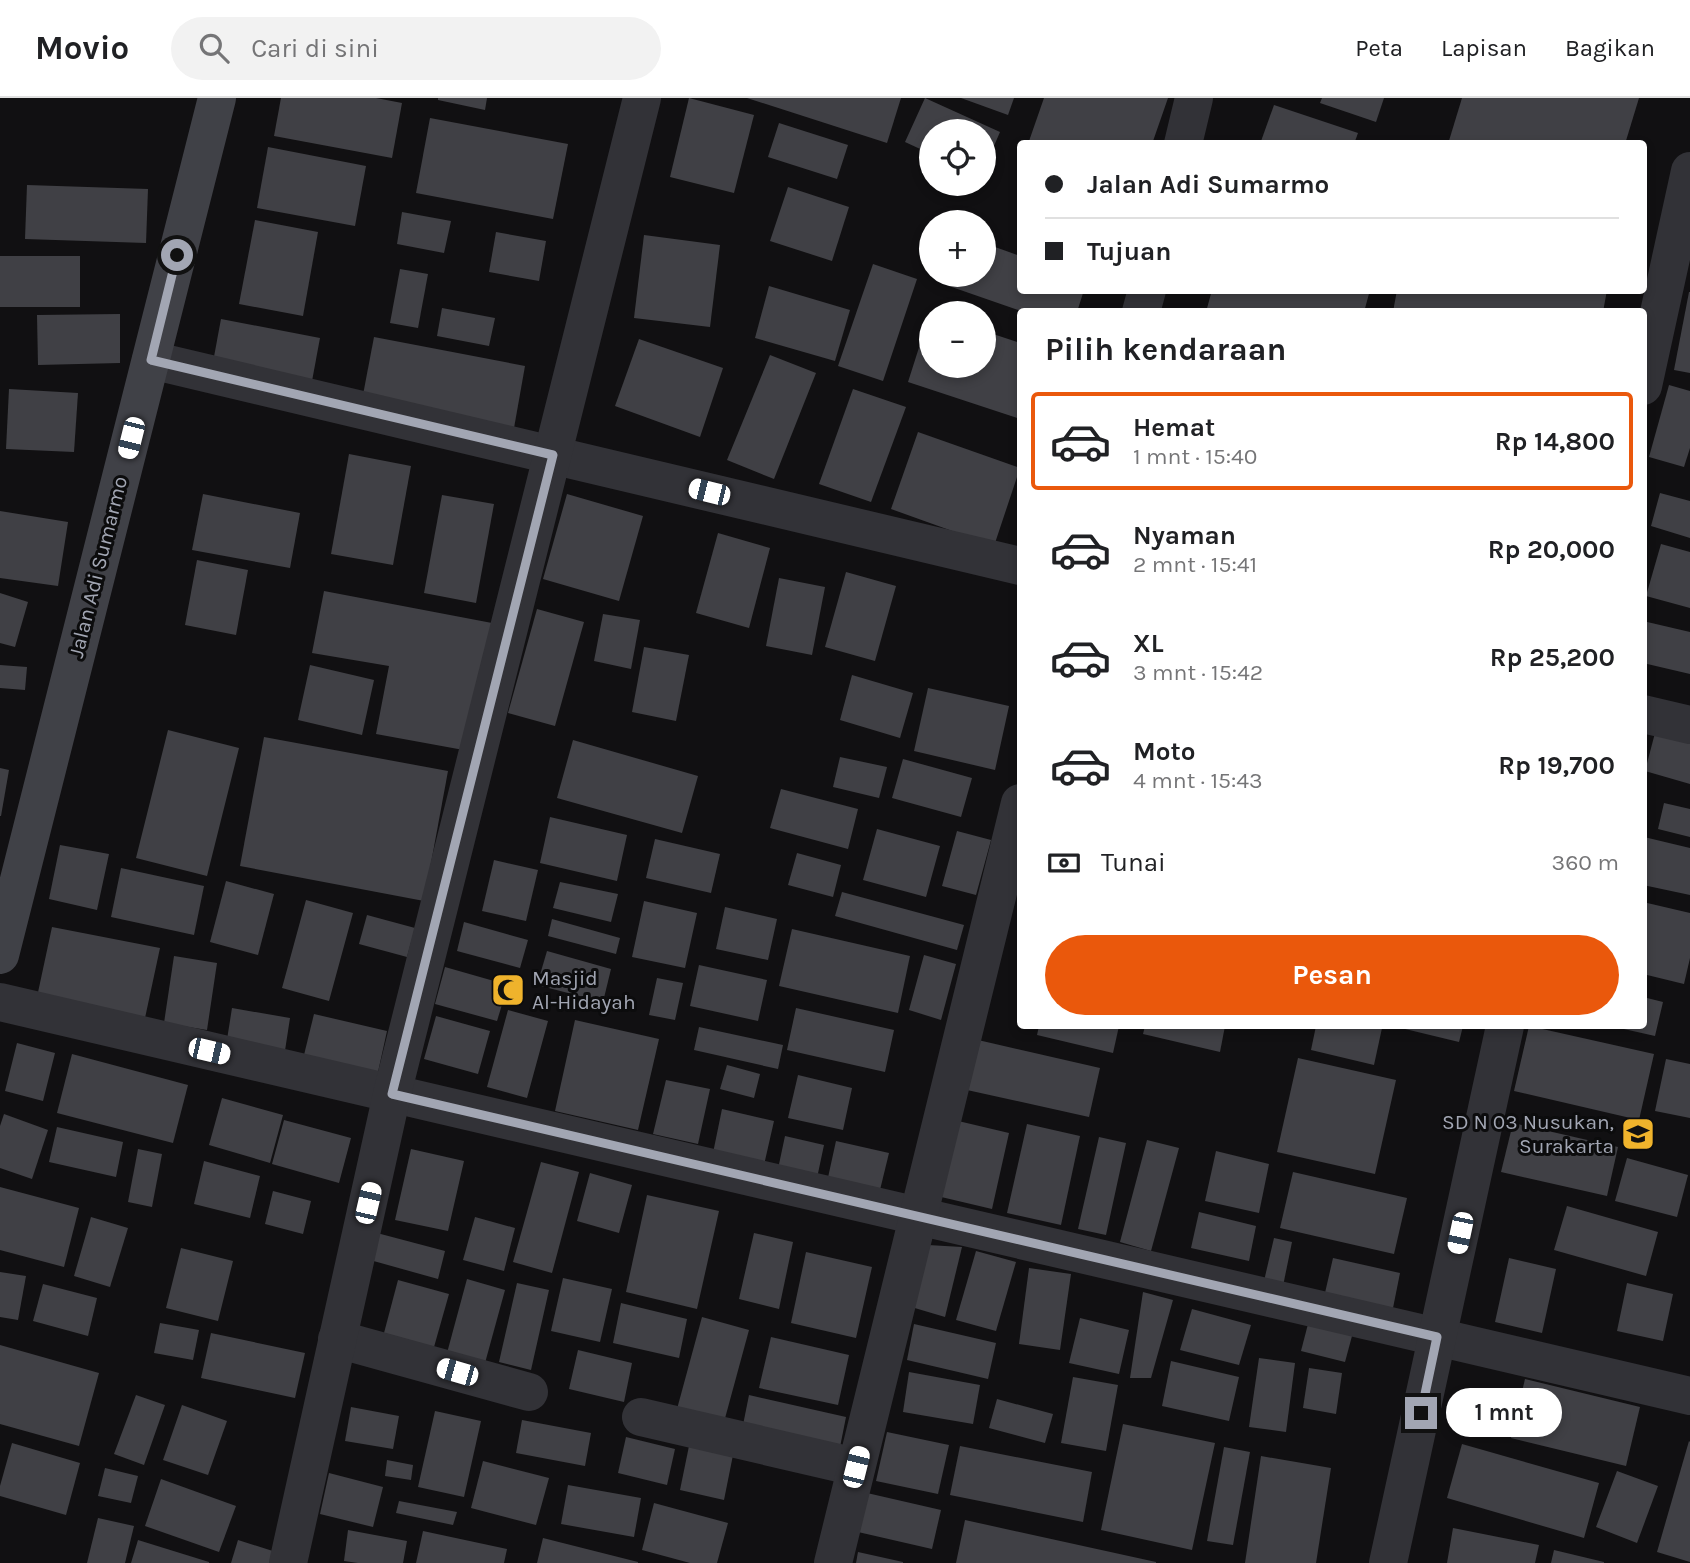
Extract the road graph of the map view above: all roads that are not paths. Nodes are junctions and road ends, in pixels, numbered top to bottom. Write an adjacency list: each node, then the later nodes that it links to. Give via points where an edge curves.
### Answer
1 (217, 98): 6 (main road, Jalan Adi Sumarmo)
2 (642, 98): 8 (street)
3 (1194, 98): 4 (street)
4 (1184, 140)
5 (1690, 171): 7 (street)
6 (151, 360): 8 (street); 13 (main road, Jalan Adi Sumarmo)
7 (1647, 368)
8 (553, 455): 9 (street); 17 (street)
9 (1017, 565)
10 (1647, 715): 11 (street)
11 (1690, 725)
12 (1017, 815): 18 (street)
13 (9, 878): 14 (main road, Jalan Adi Sumarmo)
14 (0, 955)
15 (0, 1002): 17 (street)
16 (1503, 1029): 19 (street)
17 (392, 1094): 18 (street); 20 (street)
18 (918, 1216): 19 (street); 24 (street)
19 (1437, 1337): 22 (street); 27 (street)
20 (337, 1339): 21 (street); 25 (street)
21 (529, 1392)
22 (1690, 1396)
23 (640, 1417): 24 (street)
24 (856, 1467): 26 (street)
25 (288, 1563)
26 (833, 1563)
27 (1388, 1563)

